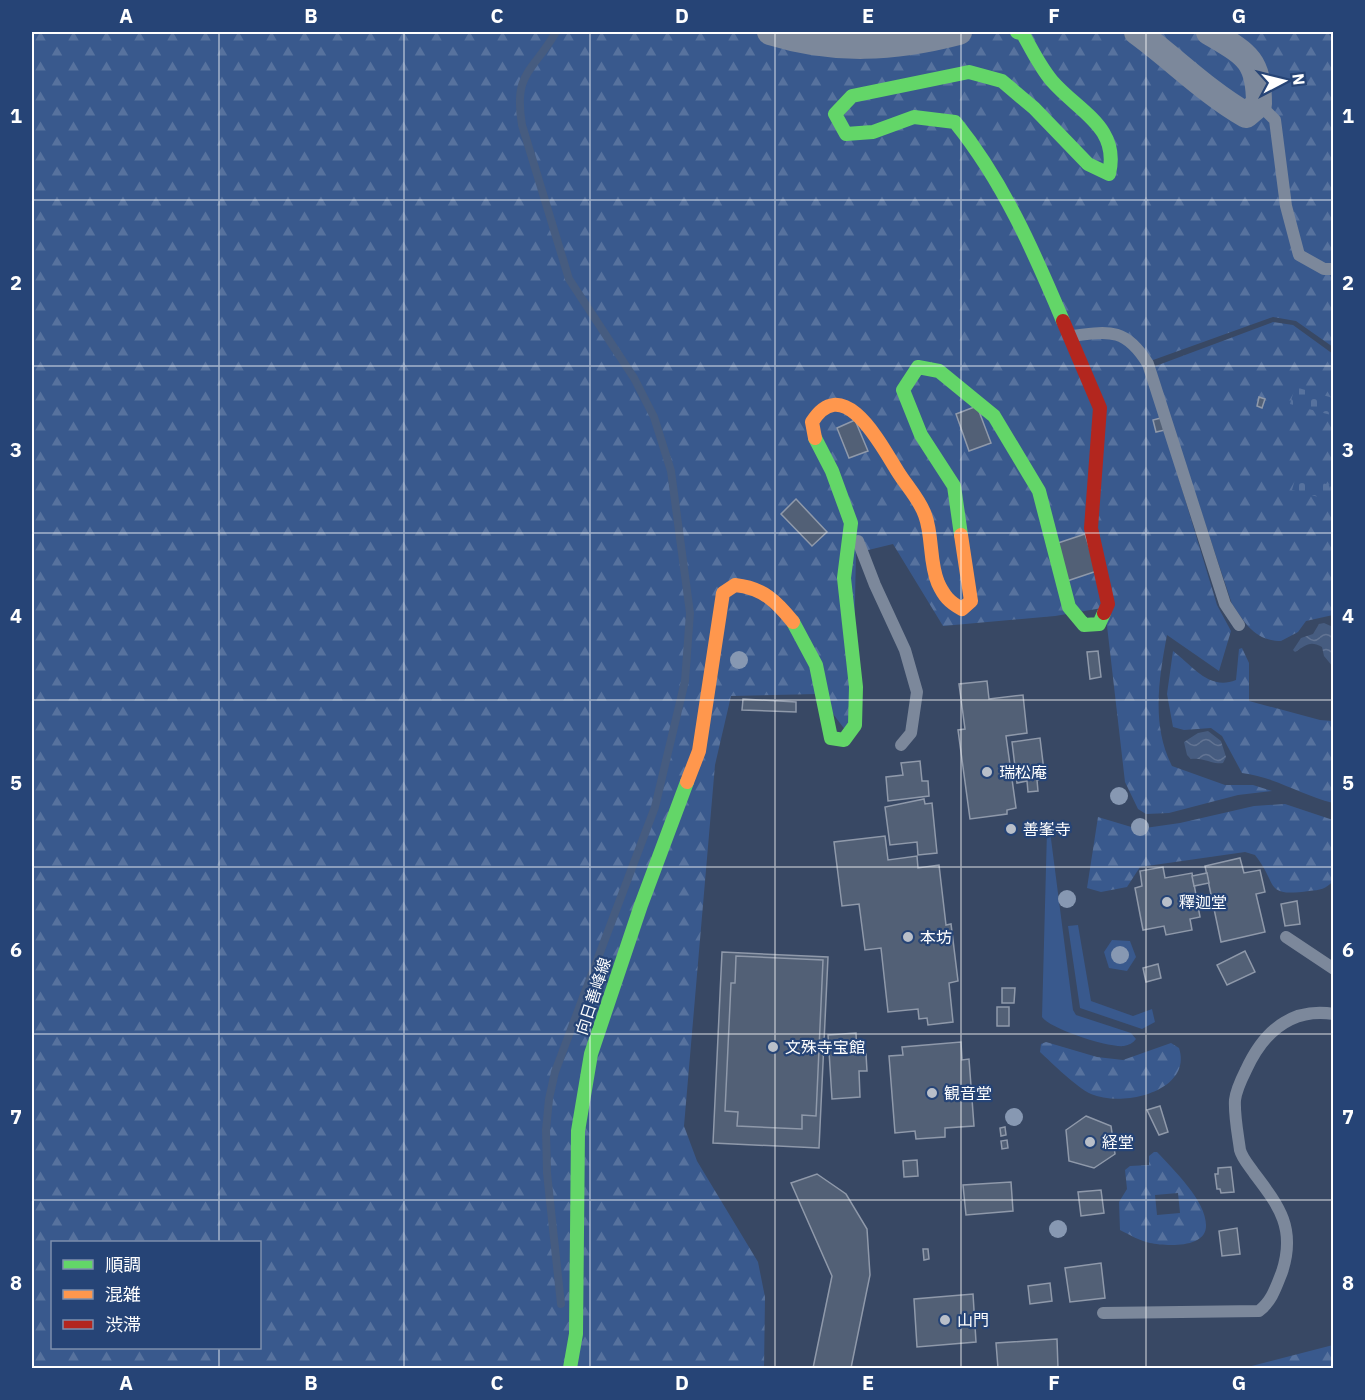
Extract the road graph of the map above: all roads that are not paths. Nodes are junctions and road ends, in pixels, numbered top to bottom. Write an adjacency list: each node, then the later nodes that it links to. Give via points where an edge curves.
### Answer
1 (770, 32): 2 (street, via 809,43 879,48)
2 (959, 32)
3 (1017, 32): 8 (street, via 1023,34 1052,81 1108,136 1114,161 1109,174 1088,164 1002,81 969,72 852,96 835,114 846,134 873,132 914,117 955,122 981,154 1037,259)
4 (1137, 32): 6 (street, via 1173,58 1214,96 1246,115)
5 (1209, 32): 6 (street, via 1242,51 1259,77)
6 (1259, 104): 7 (lane, via 1275,120 1286,206 1299,255 1324,269)
7 (1334, 269)
8 (1071, 336): 9 (street, via 1100,408 1091,528 1108,604 1099,624 1084,625 1069,607 1039,491 994,416 939,371 918,367 903,390 921,435 954,486 971,601 962,609 948,602 937,579 925,514 863,418 844,406 828,406 812,422 815,439 832,471); 10 (lane, via 1119,334 1136,344 1148,364 1225,604)
9 (851, 523): 11 (lane, via 905,650 917,692 911,733); 16 (street, 向日善峰線, via 844,578 856,687 855,725 844,740 831,738 824,719 816,663 779,605 758,589 735,585 723,593 699,751 591,1054 578,1131 576,1334)
10 (1239, 625)
11 (901, 745)
12 (1286, 937): 13 (lane)
13 (1334, 969)
14 (1334, 1014): 15 (lane, via 1293,1017 1272,1029 1255,1050 1235,1099 1240,1153 1275,1199 1286,1224 1288,1254 1267,1305 1259,1311)
15 (1103, 1313)
16 (570, 1368)

